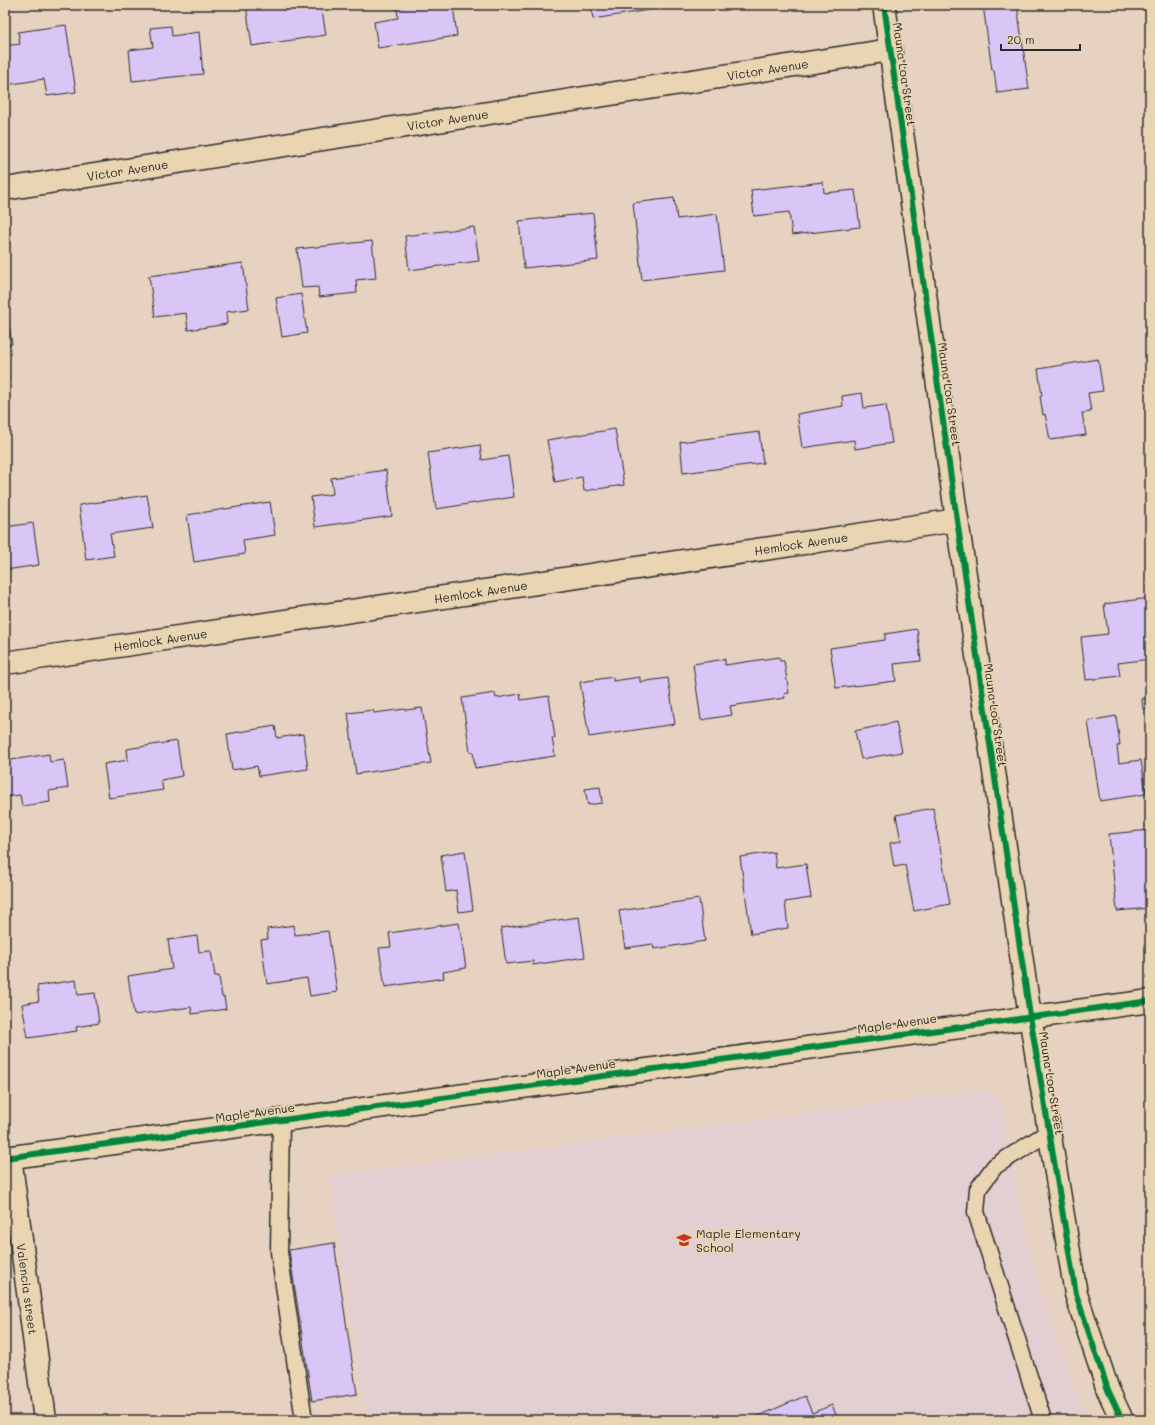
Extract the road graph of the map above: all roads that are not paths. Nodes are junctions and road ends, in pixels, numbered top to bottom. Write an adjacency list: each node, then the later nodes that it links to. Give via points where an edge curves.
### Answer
1 (884, 5): 2 (street, Mauna Loa Street)
2 (890, 50): 3 (street, Victor Avenue); 4 (street, Mauna Loa Street)
3 (5, 189)
4 (956, 520): 5 (street, Hemlock Avenue); 7 (street, Mauna Loa Street)
5 (5, 663)
6 (1150, 1001): 7 (street, Maple Avenue)
7 (1030, 1016): 8 (street, Maple Avenue); 9 (street, Mauna Loa Street)
8 (281, 1119): 10 (street, Maple Avenue); 12 (lane, via 279,1252)
9 (1049, 1132): 13 (lane, via 995,1166 978,1189 976,1212); 14 (street, Mauna Loa Street, via 1076,1294 1108,1390)
10 (8, 1157): 11 (street, Valencia street)
11 (45, 1420)
12 (304, 1420)
13 (1043, 1420)
14 (1122, 1420)

